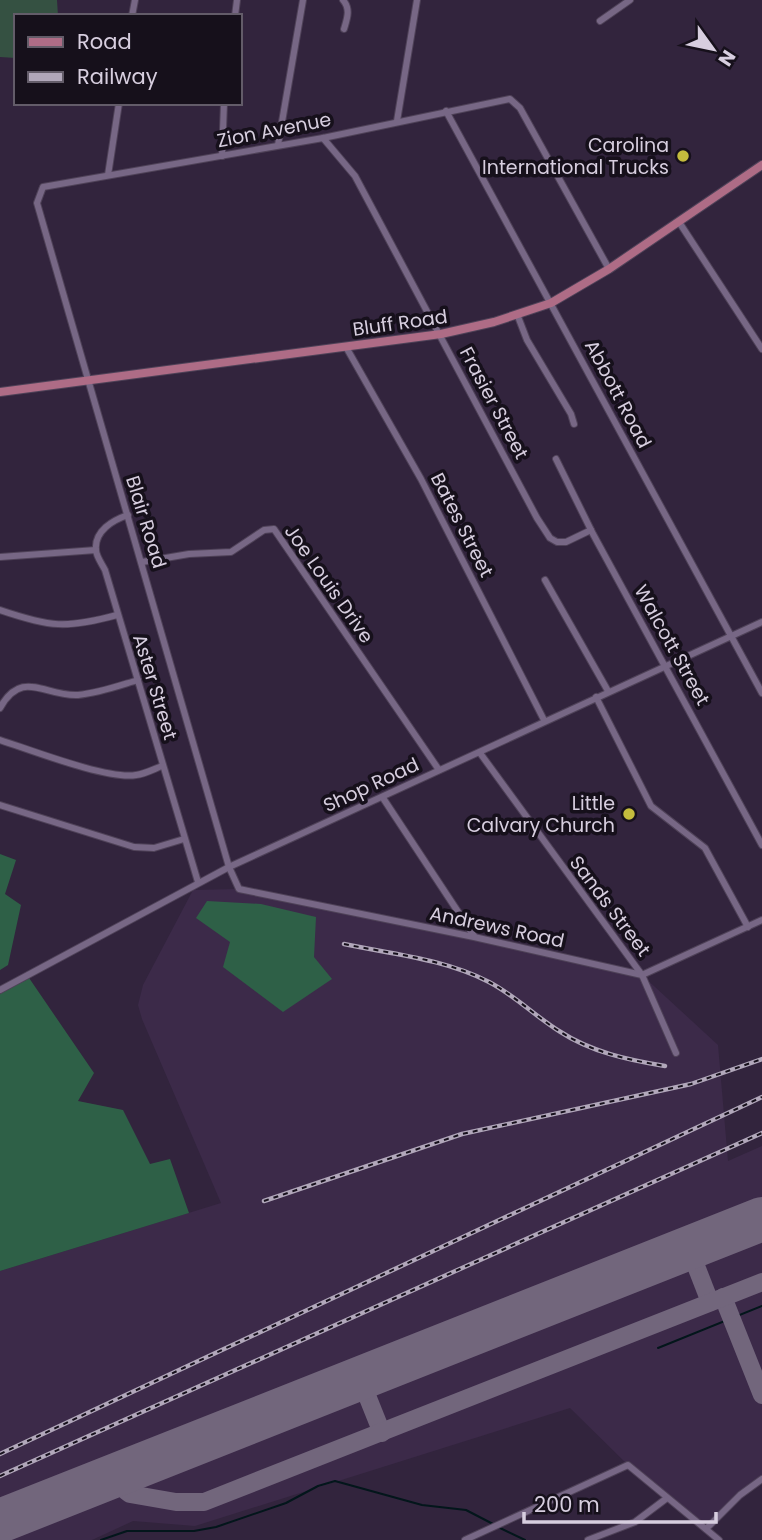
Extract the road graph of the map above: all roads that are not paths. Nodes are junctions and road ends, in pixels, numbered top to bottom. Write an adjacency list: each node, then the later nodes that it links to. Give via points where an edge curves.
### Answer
1 (303, 0): 12 (street)
2 (343, 0): 6 (street, via 348,15)
3 (416, 0): 10 (street)
4 (630, 0): 5 (street)
5 (600, 20)
6 (344, 29)
7 (119, 105): 15 (street)
8 (224, 105): 13 (street)
9 (446, 111): 10 (street, Zion Avenue); 18 (street, Zion Avenue, via 510,99 520,108); 19 (street, Abbott Road)
10 (397, 121): 11 (street, Zion Avenue)
11 (323, 138): 12 (street, Zion Avenue); 21 (street, Frasier Street, via 355,176)
12 (278, 145): 13 (street, Zion Avenue)
13 (222, 156): 15 (street, Zion Avenue)
14 (762, 165): 17 (main road, Bluff Road)
15 (108, 175): 16 (street, Zion Avenue)
16 (43, 187): 24 (street, Blair Road, via 37,203)
17 (679, 222): 18 (main road, Bluff Road); 23 (street)
18 (609, 269): 19 (main road, Bluff Road)
19 (551, 303): 20 (main road, Bluff Road); 37 (street, Abbott Road)
20 (517, 314): 21 (main road, Bluff Road); 26 (street)
21 (441, 334): 22 (main road, Bluff Road); 29 (street, Frasier Street, via 550,538 566,542)
22 (346, 347): 24 (main road, Bluff Road); 44 (street, Bates Street, via 421,479)
23 (762, 349)
24 (89, 380): 25 (main road, Bluff Road); 28 (street, Blair Road)
25 (0, 393)
26 (574, 424)
27 (556, 459): 29 (street, Walcott Street)
28 (128, 515): 30 (street, via 105,527); 32 (street, Blair Road)
29 (591, 530): 38 (street, Walcott Street)
30 (96, 550): 31 (street); 35 (street, Aster Street)
31 (0, 557)
32 (142, 562): 48 (street, Joe Louis Drive, via 231,552 264,530 274,529); 53 (street, Blair Road)
33 (545, 580): 40 (street)
34 (0, 610): 35 (street, via 62,626)
35 (117, 615): 39 (street, Aster Street)
36 (762, 621): 37 (street, Shop Road)
37 (731, 636): 38 (street, Shop Road); 41 (street, Abbott Road)
38 (665, 665): 40 (street, Shop Road); 52 (street, Walcott Street)
39 (138, 680): 43 (street, via 74,695 30,685 15,688); 47 (street, Aster Street)
40 (608, 691): 42 (street, Shop Road)
41 (762, 693)
42 (596, 697): 44 (street, Shop Road); 56 (street, via 650,806 705,848)
43 (0, 708)
44 (544, 720): 46 (street, Shop Road)
45 (0, 740): 47 (street, via 121,775)
46 (480, 753): 48 (street, Shop Road); 58 (street, Sands Street)
47 (162, 766): 51 (street, Aster Street)
48 (439, 770): 49 (street, Shop Road)
49 (383, 798): 53 (street, Shop Road); 57 (street)
50 (0, 805): 51 (street, via 134,847 154,848)
51 (184, 839): 54 (street, Aster Street)
52 (762, 845)
53 (229, 867): 54 (street, Shop Road); 57 (street, Andrews Road, via 239,889)
54 (198, 882): 59 (street, Shop Road)
55 (762, 920): 56 (street)
56 (748, 927): 58 (street)
57 (474, 937): 58 (street, Andrews Road)
58 (642, 975): 60 (street, Sands Street)
59 (0, 990)
60 (676, 1053)
61 (762, 1479): 63 (street)
62 (667, 1498): 63 (street); 64 (street, via 628,1465); 65 (street, via 635,1522)
63 (706, 1529): 66 (street)
64 (466, 1540)
65 (588, 1540)
66 (719, 1540)

